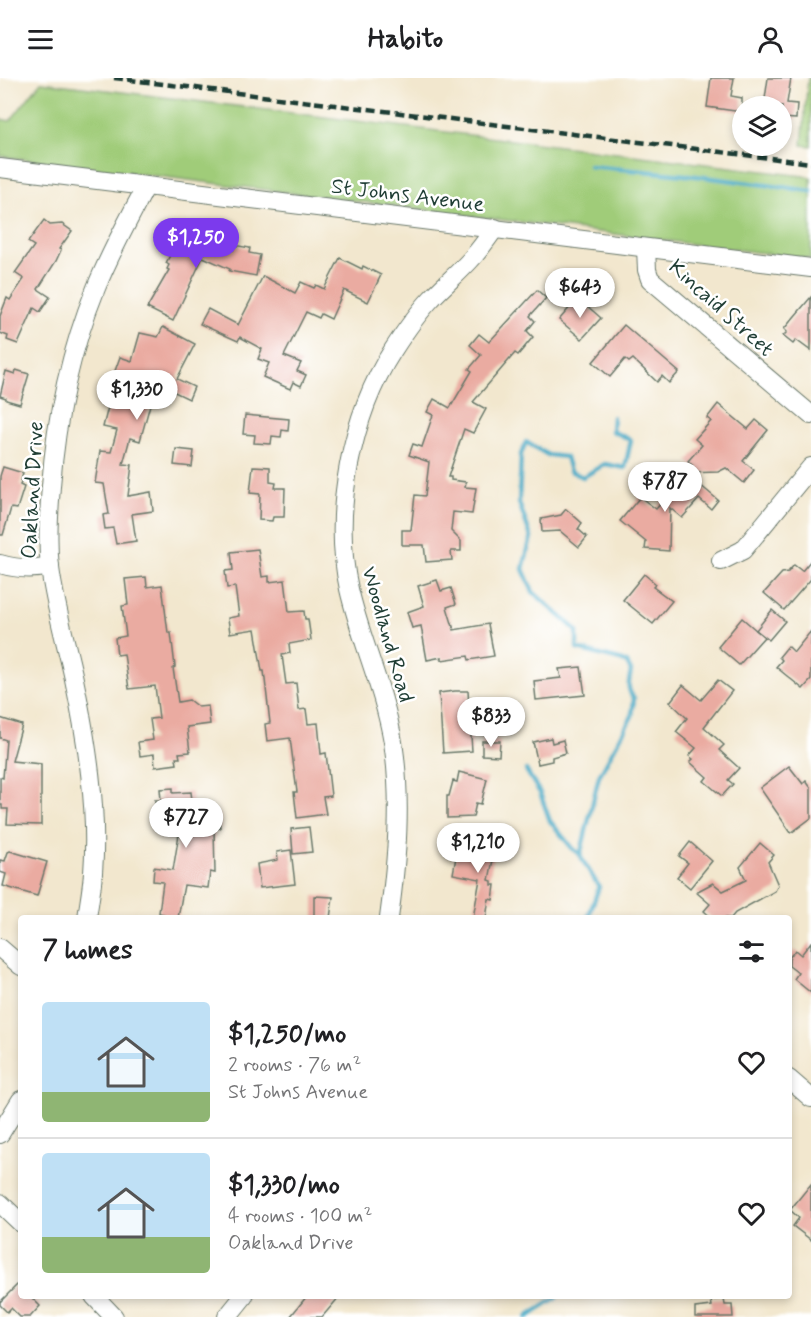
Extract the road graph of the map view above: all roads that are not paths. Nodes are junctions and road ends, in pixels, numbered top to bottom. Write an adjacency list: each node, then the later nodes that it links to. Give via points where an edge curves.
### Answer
1 (0, 168): 2 (street, St Johns Avenue)
2 (146, 186): 3 (street, St Johns Avenue); 10 (street, Oakland Drive, via 96,287 72,356 54,450)
3 (495, 228): 4 (street, St Johns Avenue); 12 (street, Woodland Road, via 472,259 429,300 392,350 367,400 355,437 345,495 343,527 349,590 385,705 394,757 397,865)
4 (646, 248): 5 (street, St Johns Avenue); 6 (street, Kincaid Street, via 650,279)
5 (811, 268)
6 (811, 415)
7 (811, 467): 8 (street, via 743,550)
8 (721, 561)
9 (0, 564): 10 (street, via 15,568)
10 (50, 566): 11 (street, Oakland Drive, via 90,776 94,831)
11 (87, 915)
12 (389, 915)
13 (0, 948): 14 (street)
14 (18, 963)
15 (792, 1082): 16 (street)
16 (811, 1098)
17 (18, 1105): 18 (street)
18 (0, 1134)
19 (0, 1203): 20 (street)
20 (18, 1220)
21 (97, 1299): 23 (street)
22 (242, 1299): 24 (street)
23 (114, 1317)
24 (227, 1317)

